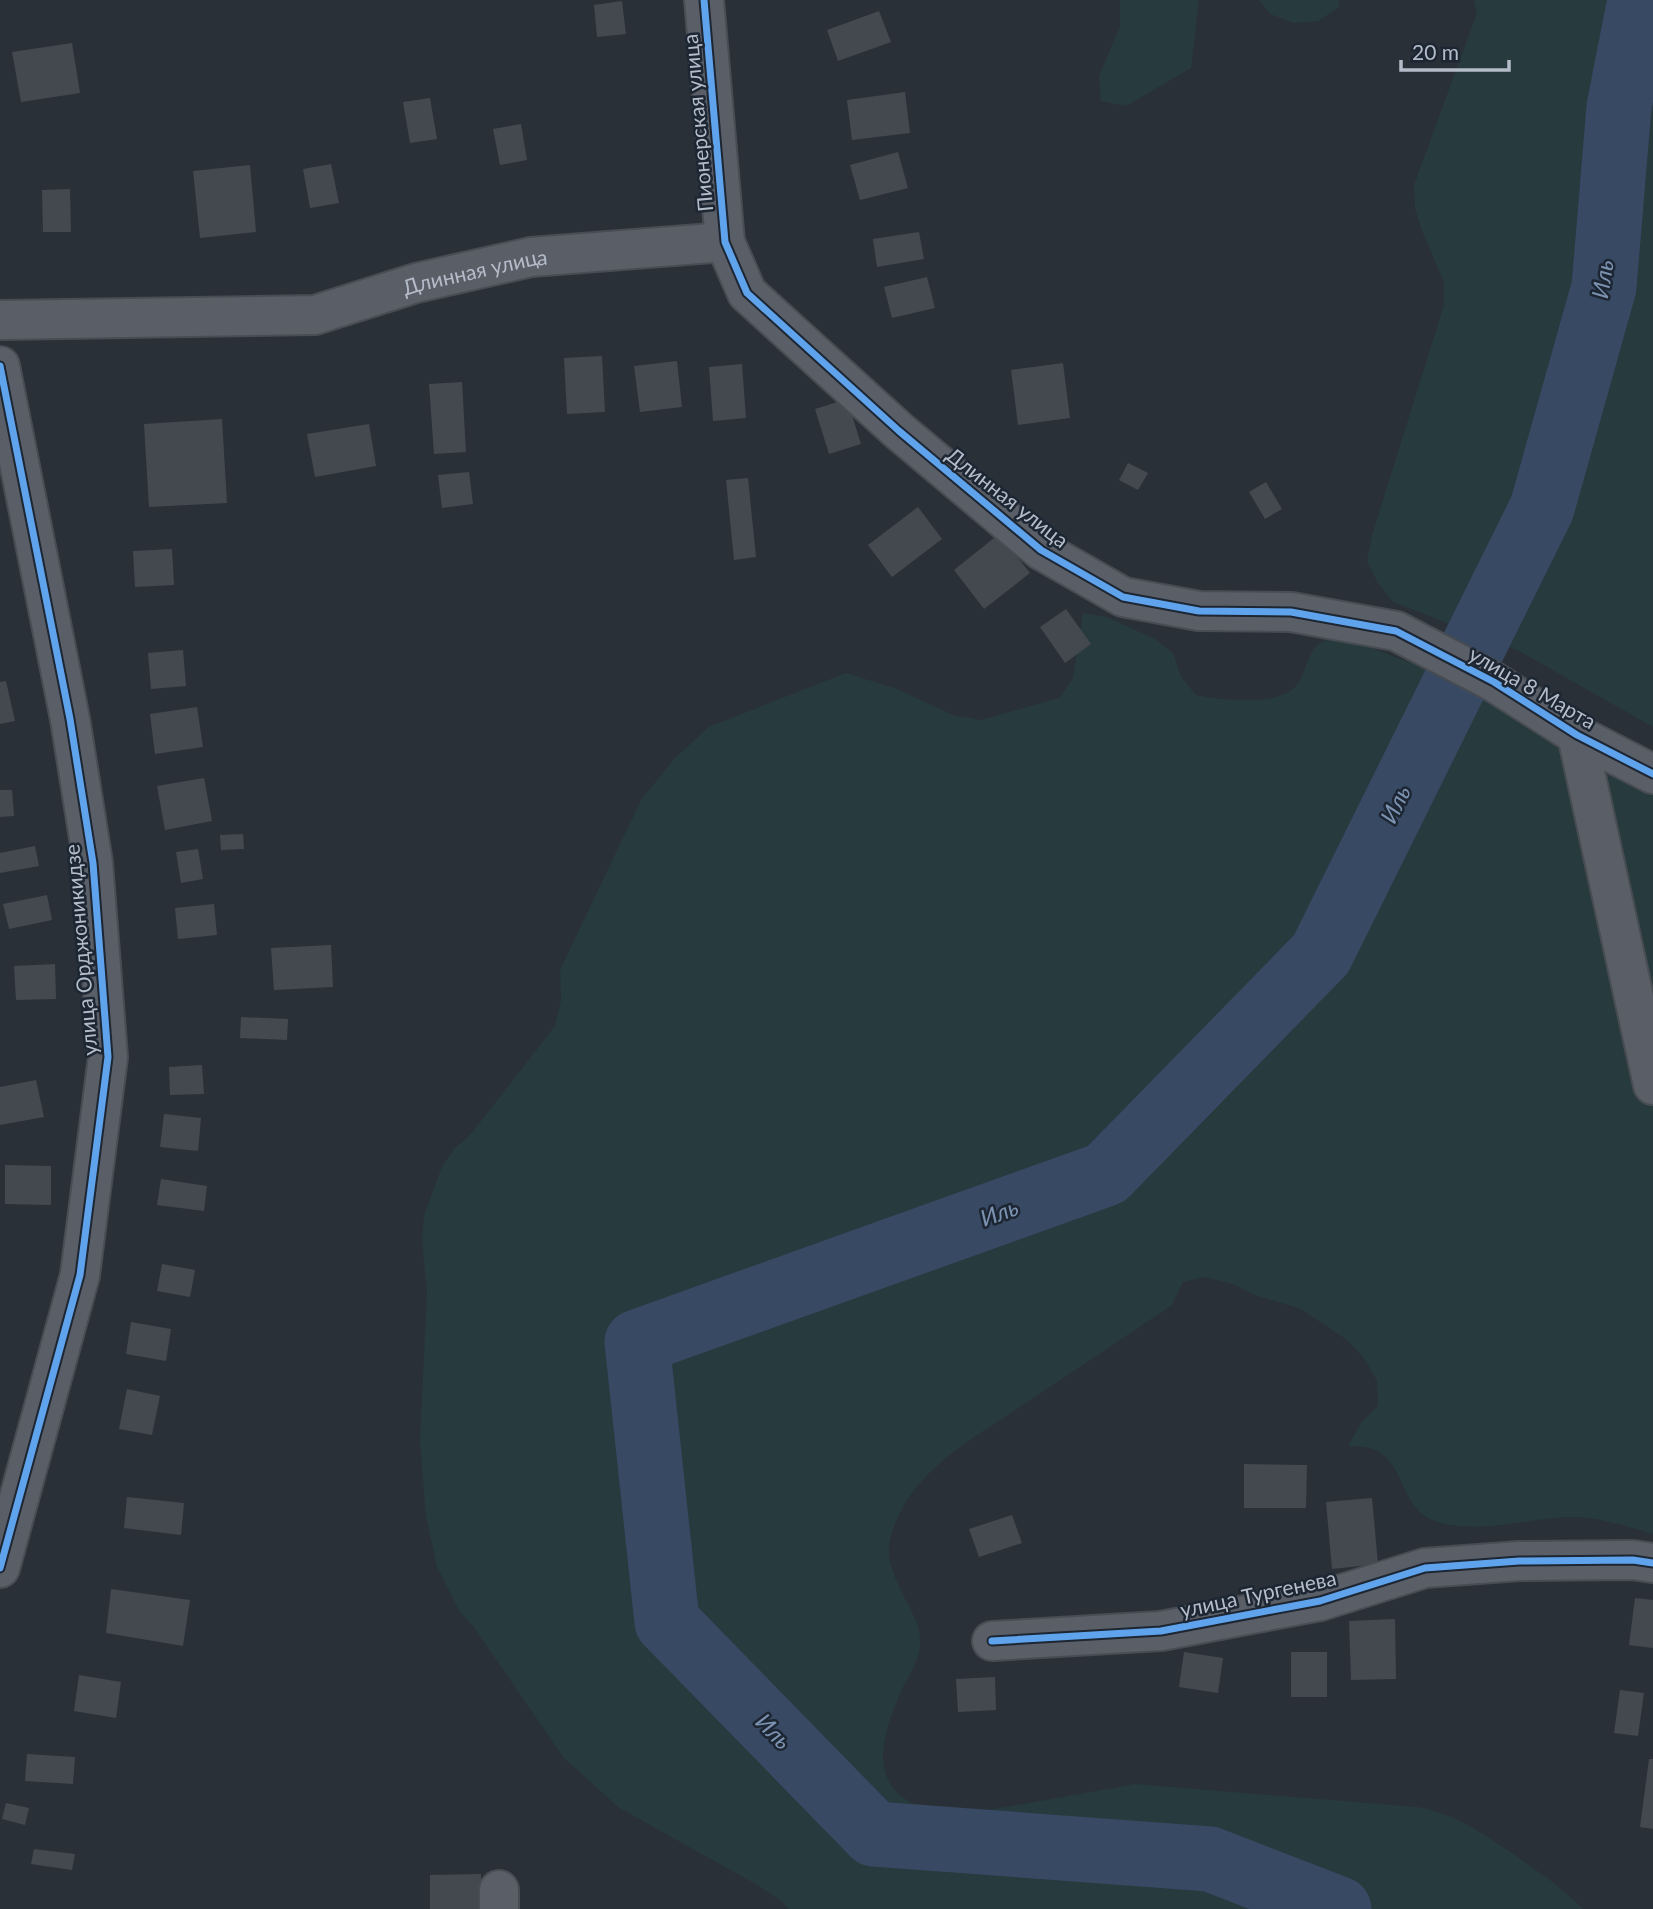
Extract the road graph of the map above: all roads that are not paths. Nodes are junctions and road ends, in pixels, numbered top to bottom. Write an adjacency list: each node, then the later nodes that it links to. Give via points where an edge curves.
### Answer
1 (704, 0): 2 (street, Пионерская улица)
2 (725, 242): 3 (street, Длинная улица, via 531,257 416,283 316,315); 5 (street, Длинная улица, via 747,293 899,431 1041,550 1123,597 1199,611 1291,612)
3 (0, 320)
4 (0, 366): 10 (street, улица Орджоникидзе, via 70,719 93,863 108,1057 80,1275)
5 (1396, 631): 6 (street, улица 8 Марта, via 1494,682)
6 (1577, 734): 7 (street, улица 8 Марта); 8 (street)
7 (1653, 774)
8 (1653, 1085)
9 (1653, 1563): 11 (street, улица Тургенева, via 1531,1561 1425,1568 1320,1601 1161,1631)
10 (0, 1567)
11 (992, 1641)

